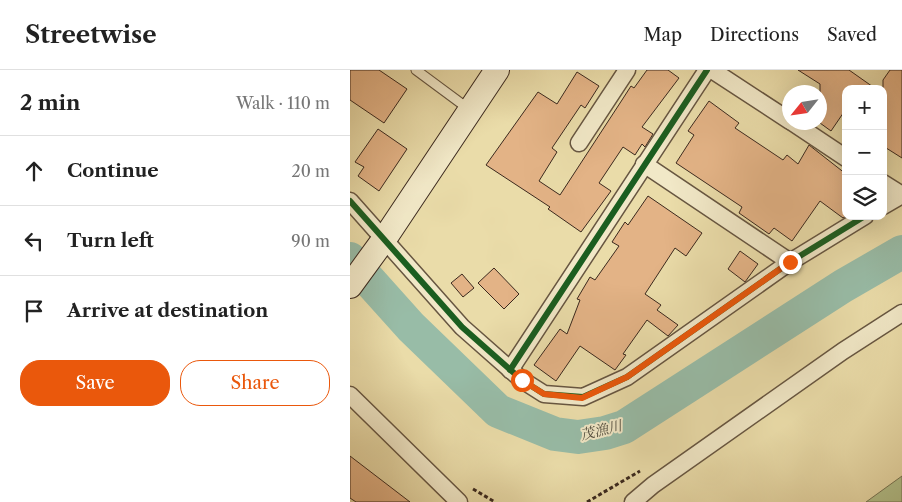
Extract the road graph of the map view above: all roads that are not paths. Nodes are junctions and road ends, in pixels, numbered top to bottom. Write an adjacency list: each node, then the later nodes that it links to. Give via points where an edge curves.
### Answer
1 (416, 70): 6 (lane)
2 (497, 70): 6 (street)
3 (627, 70): 9 (street)
4 (707, 70): 11 (street)
5 (712, 70): 7 (street)
6 (470, 110): 16 (street)
7 (782, 116)
8 (803, 130): 10 (street)
9 (579, 143)
10 (842, 155)
11 (644, 164): 17 (street); 20 (street)
12 (887, 186): 14 (street, via 902,195)
13 (350, 201): 16 (street)
14 (887, 204)
15 (858, 220): 17 (street)
16 (380, 245): 18 (street); 20 (street)
17 (790, 262): 20 (street, via 627,377 582,398 544,394)
18 (350, 286)
19 (902, 312): 23 (street, via 700,451)
20 (510, 370)
21 (350, 395): 22 (street)
22 (460, 502)
23 (633, 502)

